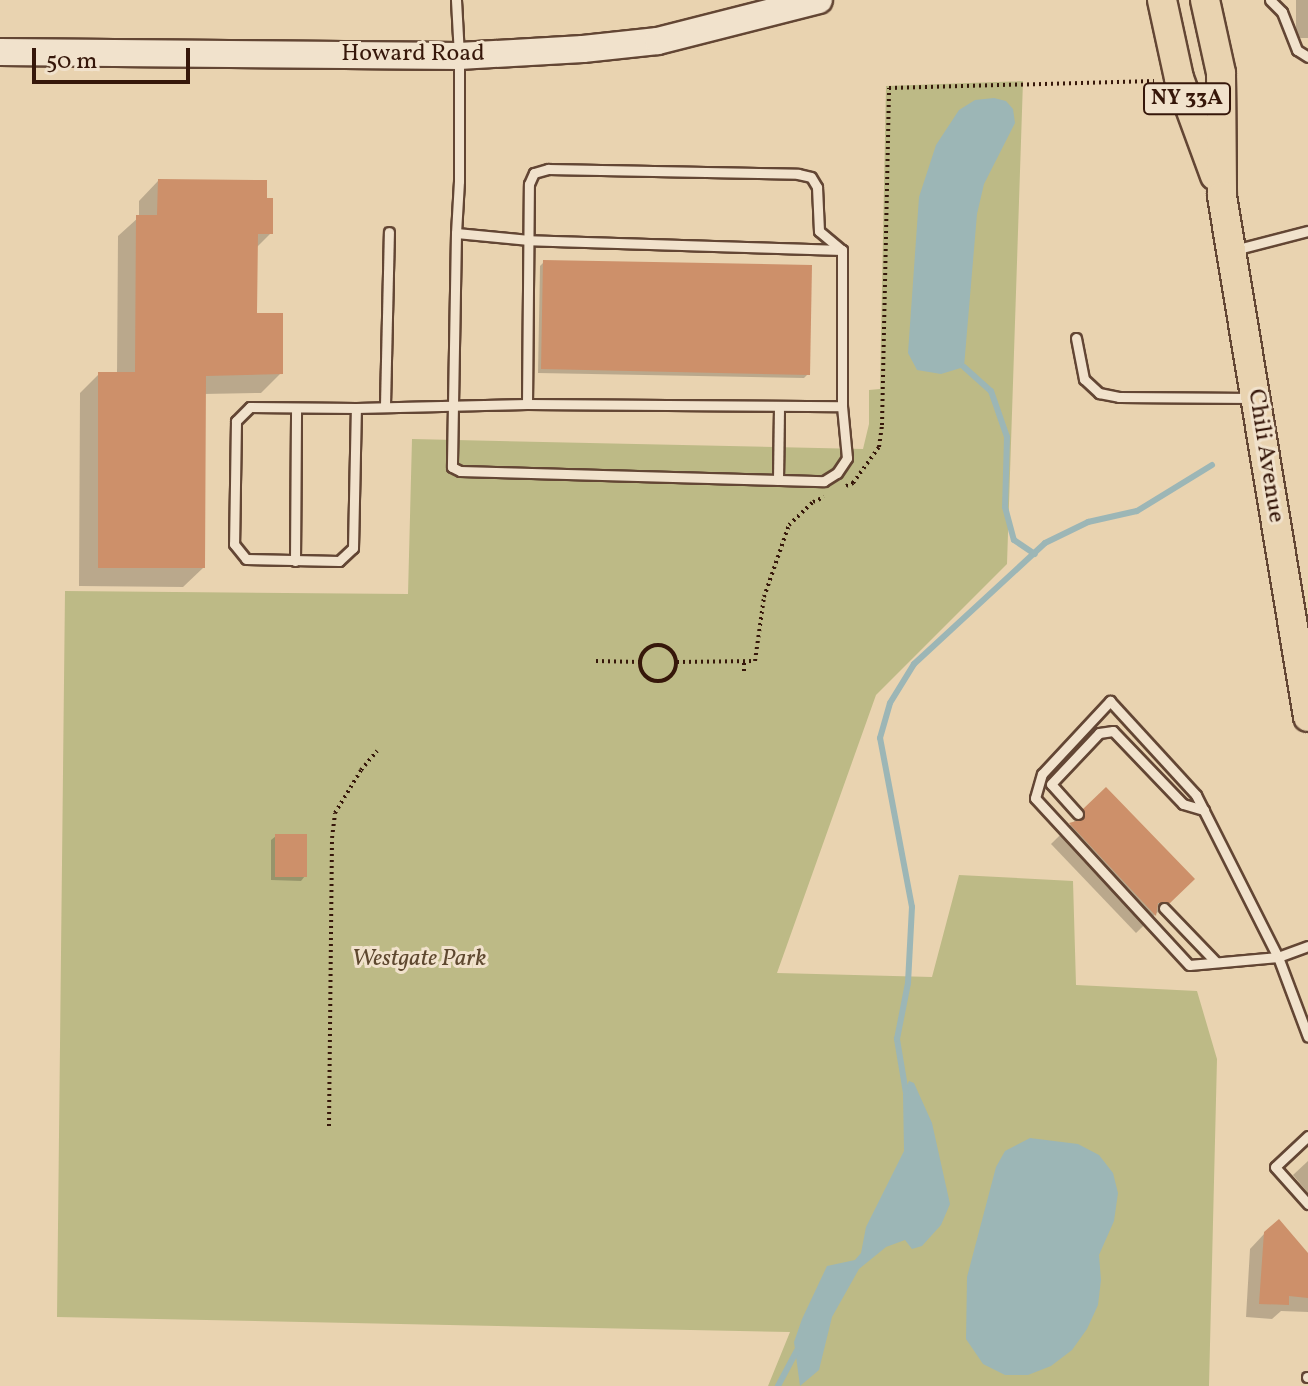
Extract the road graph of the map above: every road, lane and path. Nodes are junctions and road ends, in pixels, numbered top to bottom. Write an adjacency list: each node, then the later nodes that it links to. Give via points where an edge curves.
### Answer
1 (456, 0): 7 (lane)
2 (819, 0): 7 (main road, Howard Road, via 658,41)
3 (1162, 0): 10 (main road, Chili Avenue / NY 33A, via 1179,78)
4 (1205, 0): 10 (main road, Chili Avenue / NY 33A, via 1221,73)
5 (1270, 0): 8 (lane, via 1282,12 1297,50)
6 (0, 52): 7 (main road, Howard Road)
7 (459, 56): 13 (lane)
8 (1308, 57)
9 (1154, 81): 27 (path, via 889,88 882,425 879,447 853,483)
10 (1222, 196): 16 (main road, Chili Avenue / NY 33A)
11 (1308, 231): 16 (lane)
12 (389, 232): 20 (lane)
13 (456, 233): 14 (lane); 21 (lane)
14 (529, 240): 15 (lane); 15 (lane, via 529,184 534,173 548,169 798,174 811,177 817,187 819,231); 19 (lane)
15 (842, 250): 23 (lane)
16 (1231, 251): 18 (main road, Chili Avenue / NY 33A)
17 (1076, 338): 18 (lane, via 1084,379 1099,393)
18 (1256, 398): 35 (main road, Chili Avenue / NY 33A)
19 (527, 404): 21 (lane); 22 (lane)
20 (385, 405): 21 (lane); 25 (lane)
21 (453, 405): 26 (lane, via 452,467 460,471)
22 (779, 406): 23 (lane); 26 (lane)
23 (842, 406): 26 (lane, via 847,458 837,473 824,481)
24 (296, 408): 25 (lane); 29 (lane); 29 (lane, via 250,407 236,421 234,544 246,559)
25 (356, 408): 29 (lane, via 353,548 339,561)
26 (778, 480)
27 (839, 489)
28 (826, 496): 33 (path, via 789,525 764,597 755,661)
29 (295, 561)
30 (596, 661): 31 (path)
31 (640, 662): 32 (path, via 649,646 661,644); 32 (path, via 647,677 658,681 673,673)
32 (677, 662): 33 (path)
33 (744, 663): 34 (path)
34 (744, 675)
35 (1308, 717)
36 (377, 751): 44 (path, via 335,813)
37 (1204, 810): 38 (lane, via 1183,804 1113,731 1099,733 1051,784); 41 (lane); 42 (lane, via 1110,701 1042,774 1035,798 1189,965)
38 (1078, 814)
39 (1164, 908): 42 (lane)
40 (1308, 946): 41 (lane)
41 (1278, 957): 42 (lane); 43 (lane)
42 (1216, 962)
43 (1308, 1037)
44 (329, 1126)
45 (1308, 1136): 46 (lane, via 1275,1167)
46 (1308, 1204)

